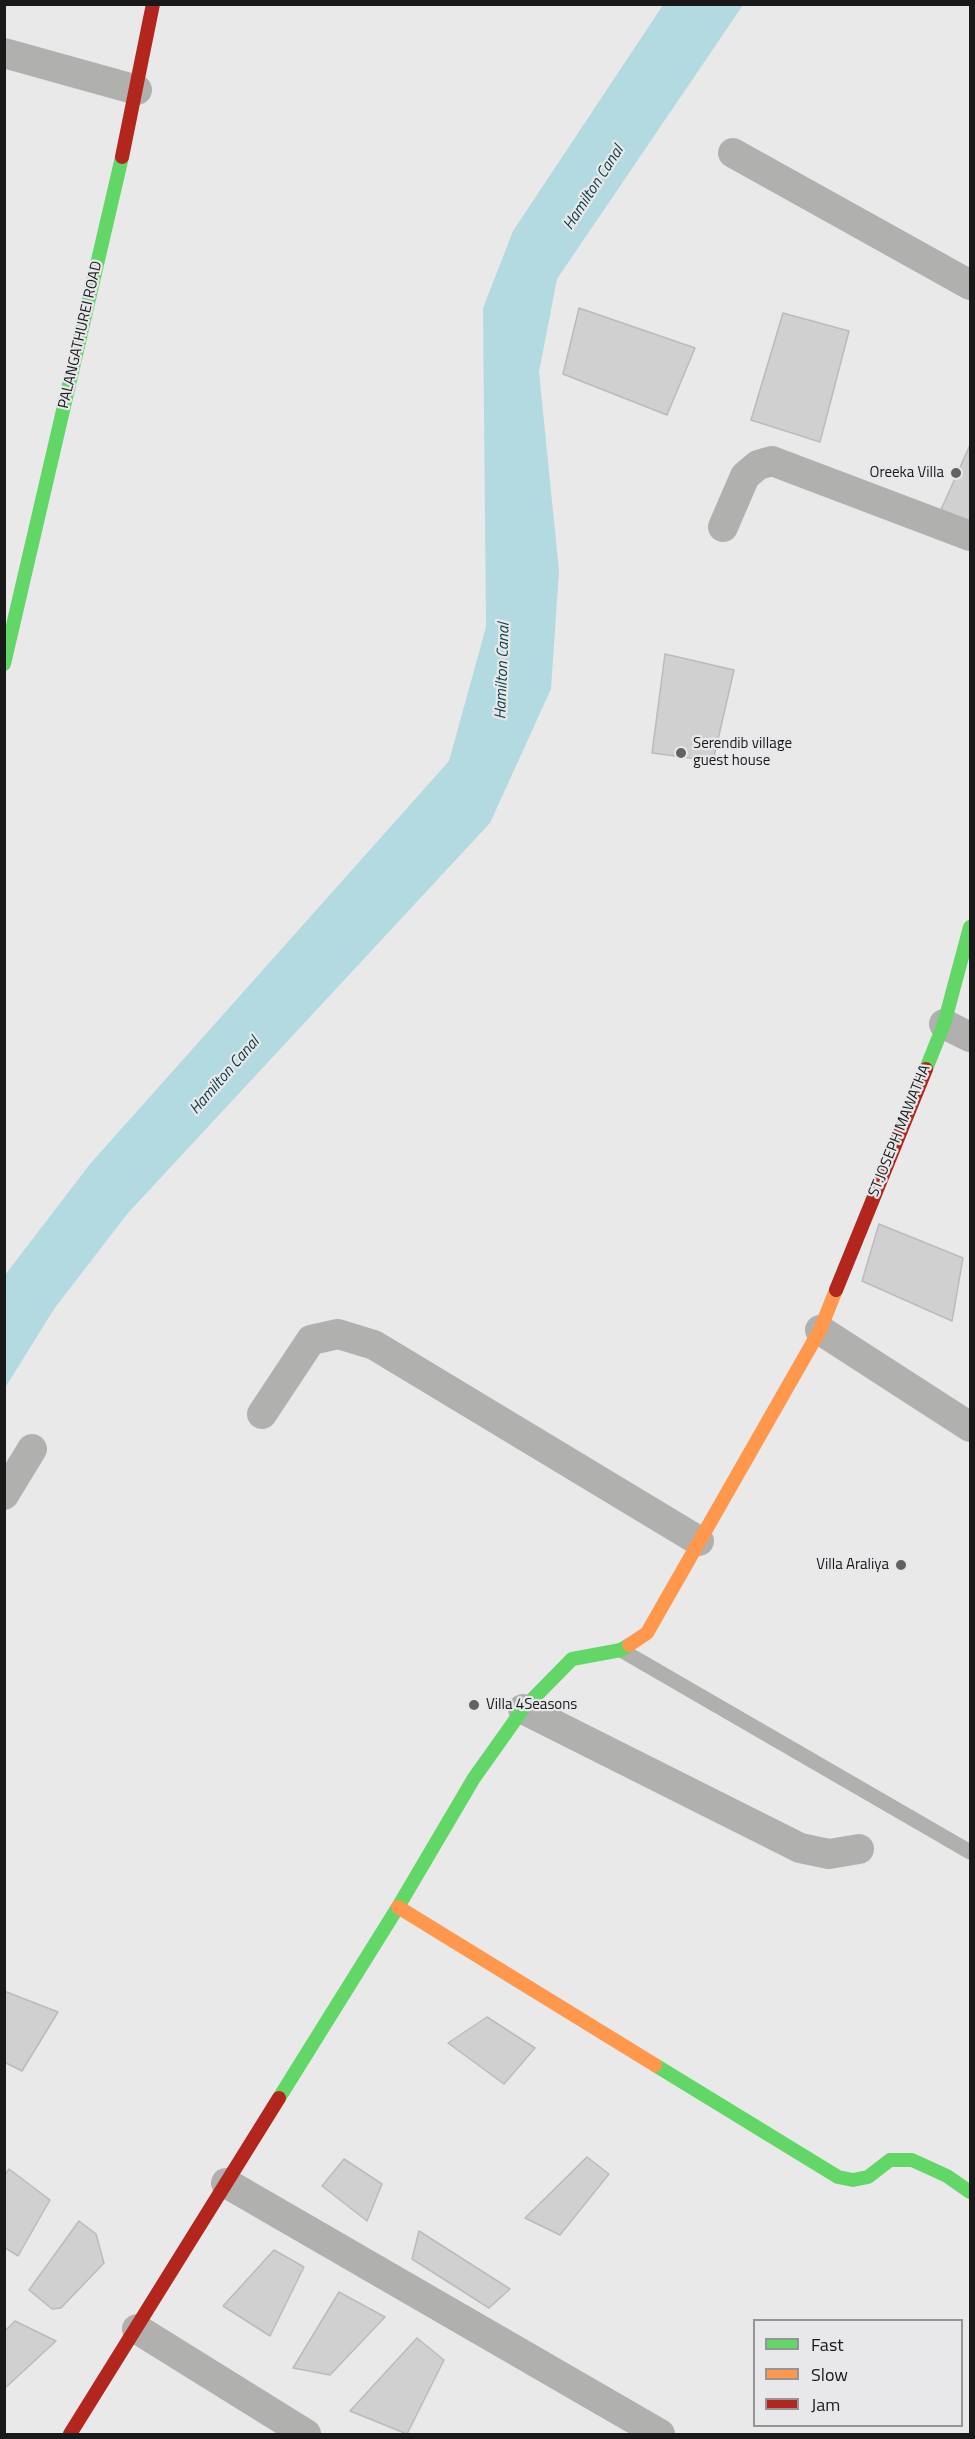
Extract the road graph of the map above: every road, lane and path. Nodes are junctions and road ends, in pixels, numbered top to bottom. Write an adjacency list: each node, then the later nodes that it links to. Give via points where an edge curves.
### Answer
1 (153, 4): 3 (street, PALANGATHUREI ROAD)
2 (4, 53): 3 (street)
3 (137, 90): 8 (street, PALANGATHUREI ROAD)
4 (734, 153): 5 (street)
5 (970, 285)
6 (723, 527): 7 (street, via 745,476 758,465 772,461)
7 (970, 536)
8 (5, 662)
9 (970, 927): 10 (street, ST.JOSEPH MAWATHA)
10 (944, 1024): 11 (street); 12 (street, ST.JOSEPH MAWATHA)
11 (970, 1037)
12 (820, 1330): 14 (street); 17 (street, ST.JOSEPH MAWATHA)
13 (262, 1414): 17 (street, via 311,1340 338,1334 374,1345)
14 (970, 1427)
15 (32, 1449): 16 (street)
16 (4, 1495)
17 (699, 1541): 18 (street, ST.JOSEPH MAWATHA, via 647,1633)
18 (621, 1650): 19 (street, via 572,1659); 21 (lane)
19 (524, 1709): 20 (street, via 800,1848 829,1854); 22 (street, via 474,1778)
20 (859, 1850)
21 (970, 1852)
22 (398, 1907): 23 (street); 24 (street, via 838,2177 868,2177 890,2160 912,2160)
23 (226, 2183): 25 (street); 28 (street)
24 (970, 2192)
25 (137, 2329): 26 (street); 27 (street)
26 (70, 2434)
27 (306, 2434)
28 (660, 2434)

